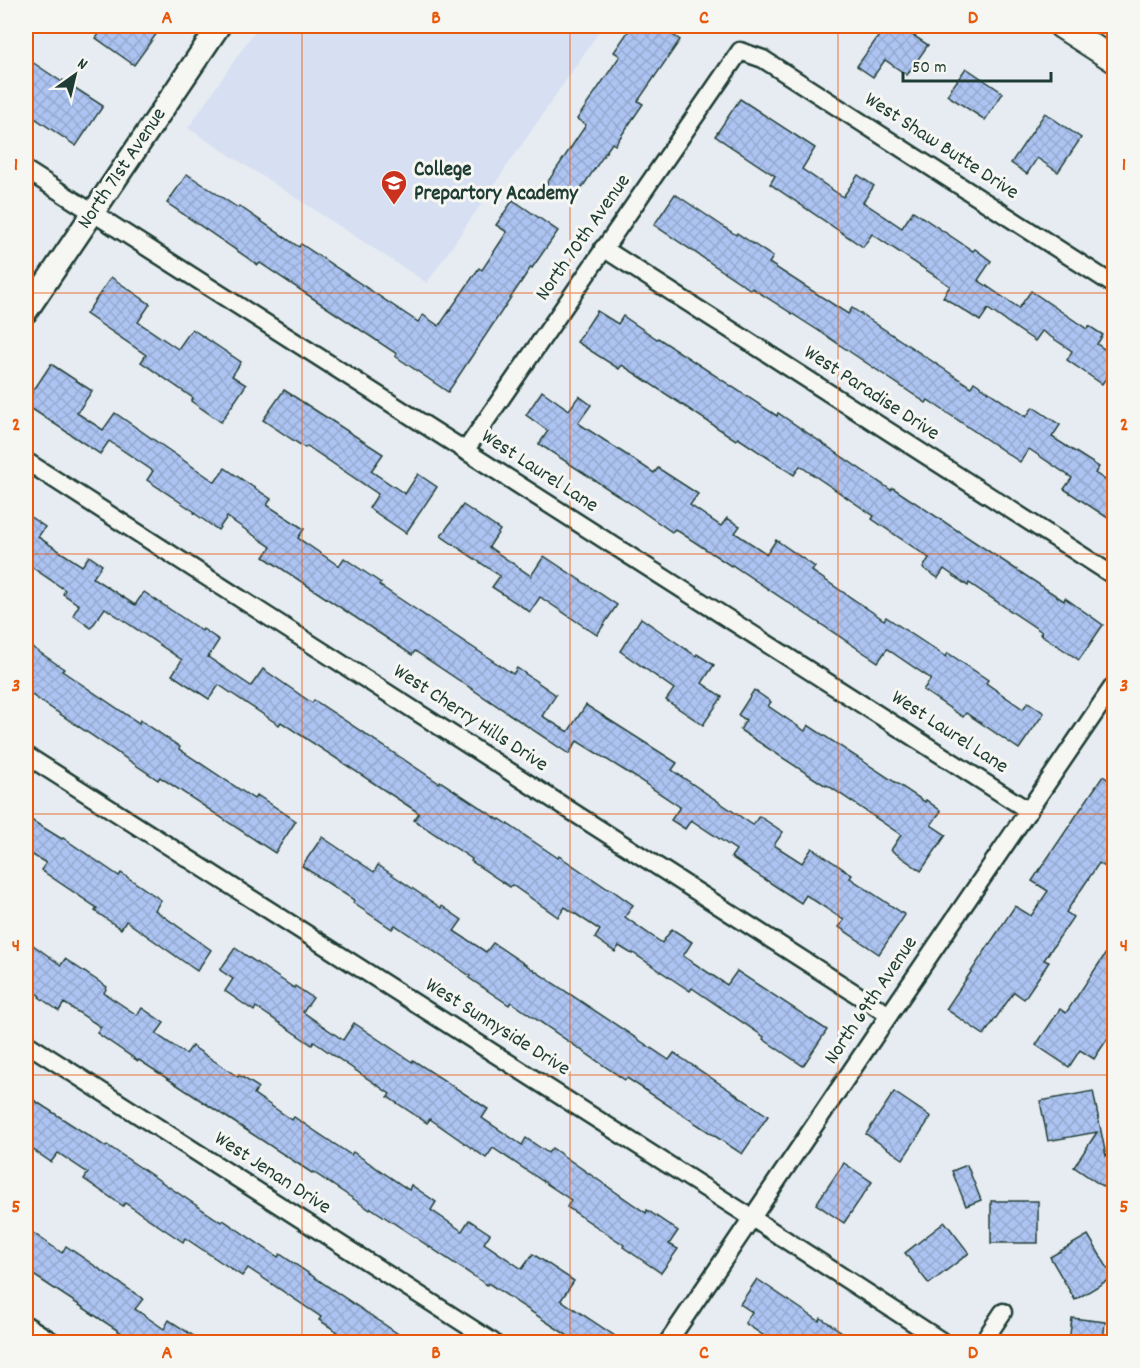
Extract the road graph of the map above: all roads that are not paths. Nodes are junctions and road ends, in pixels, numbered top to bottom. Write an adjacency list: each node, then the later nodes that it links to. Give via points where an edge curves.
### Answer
1 (219, 26): 6 (street, North 71st Avenue)
2 (1061, 26): 4 (main road)
3 (740, 51): 7 (street, North 70th Avenue); 8 (street, West Shaw Butte Drive, via 763,59)
4 (1114, 60)
5 (26, 170): 6 (street, West Laurel Lane)
6 (93, 213): 9 (street, North 71st Avenue); 10 (street, West Laurel Lane)
7 (603, 248): 10 (street, North 70th Avenue); 12 (street, West Paradise Drive)
8 (1114, 285)
9 (26, 312)
10 (465, 451): 15 (street, West Laurel Lane)
11 (26, 461): 16 (street, West Cherry Hills Drive)
12 (1114, 576)
13 (1114, 685): 15 (street, North 69th Avenue)
14 (26, 755): 18 (street, West Sunnyside Drive)
15 (1029, 811): 16 (street, North 69th Avenue)
16 (889, 1015): 18 (street, North 69th Avenue)
17 (26, 1043): 22 (street, West Jenan Drive)
18 (752, 1218): 23 (street, North 69th Avenue); 24 (street, West Sunnyside Drive)
19 (1003, 1312): 25 (street)
20 (26, 1325): 21 (street)
21 (53, 1342)
22 (494, 1342)
23 (668, 1342)
24 (943, 1342)
25 (983, 1342)

